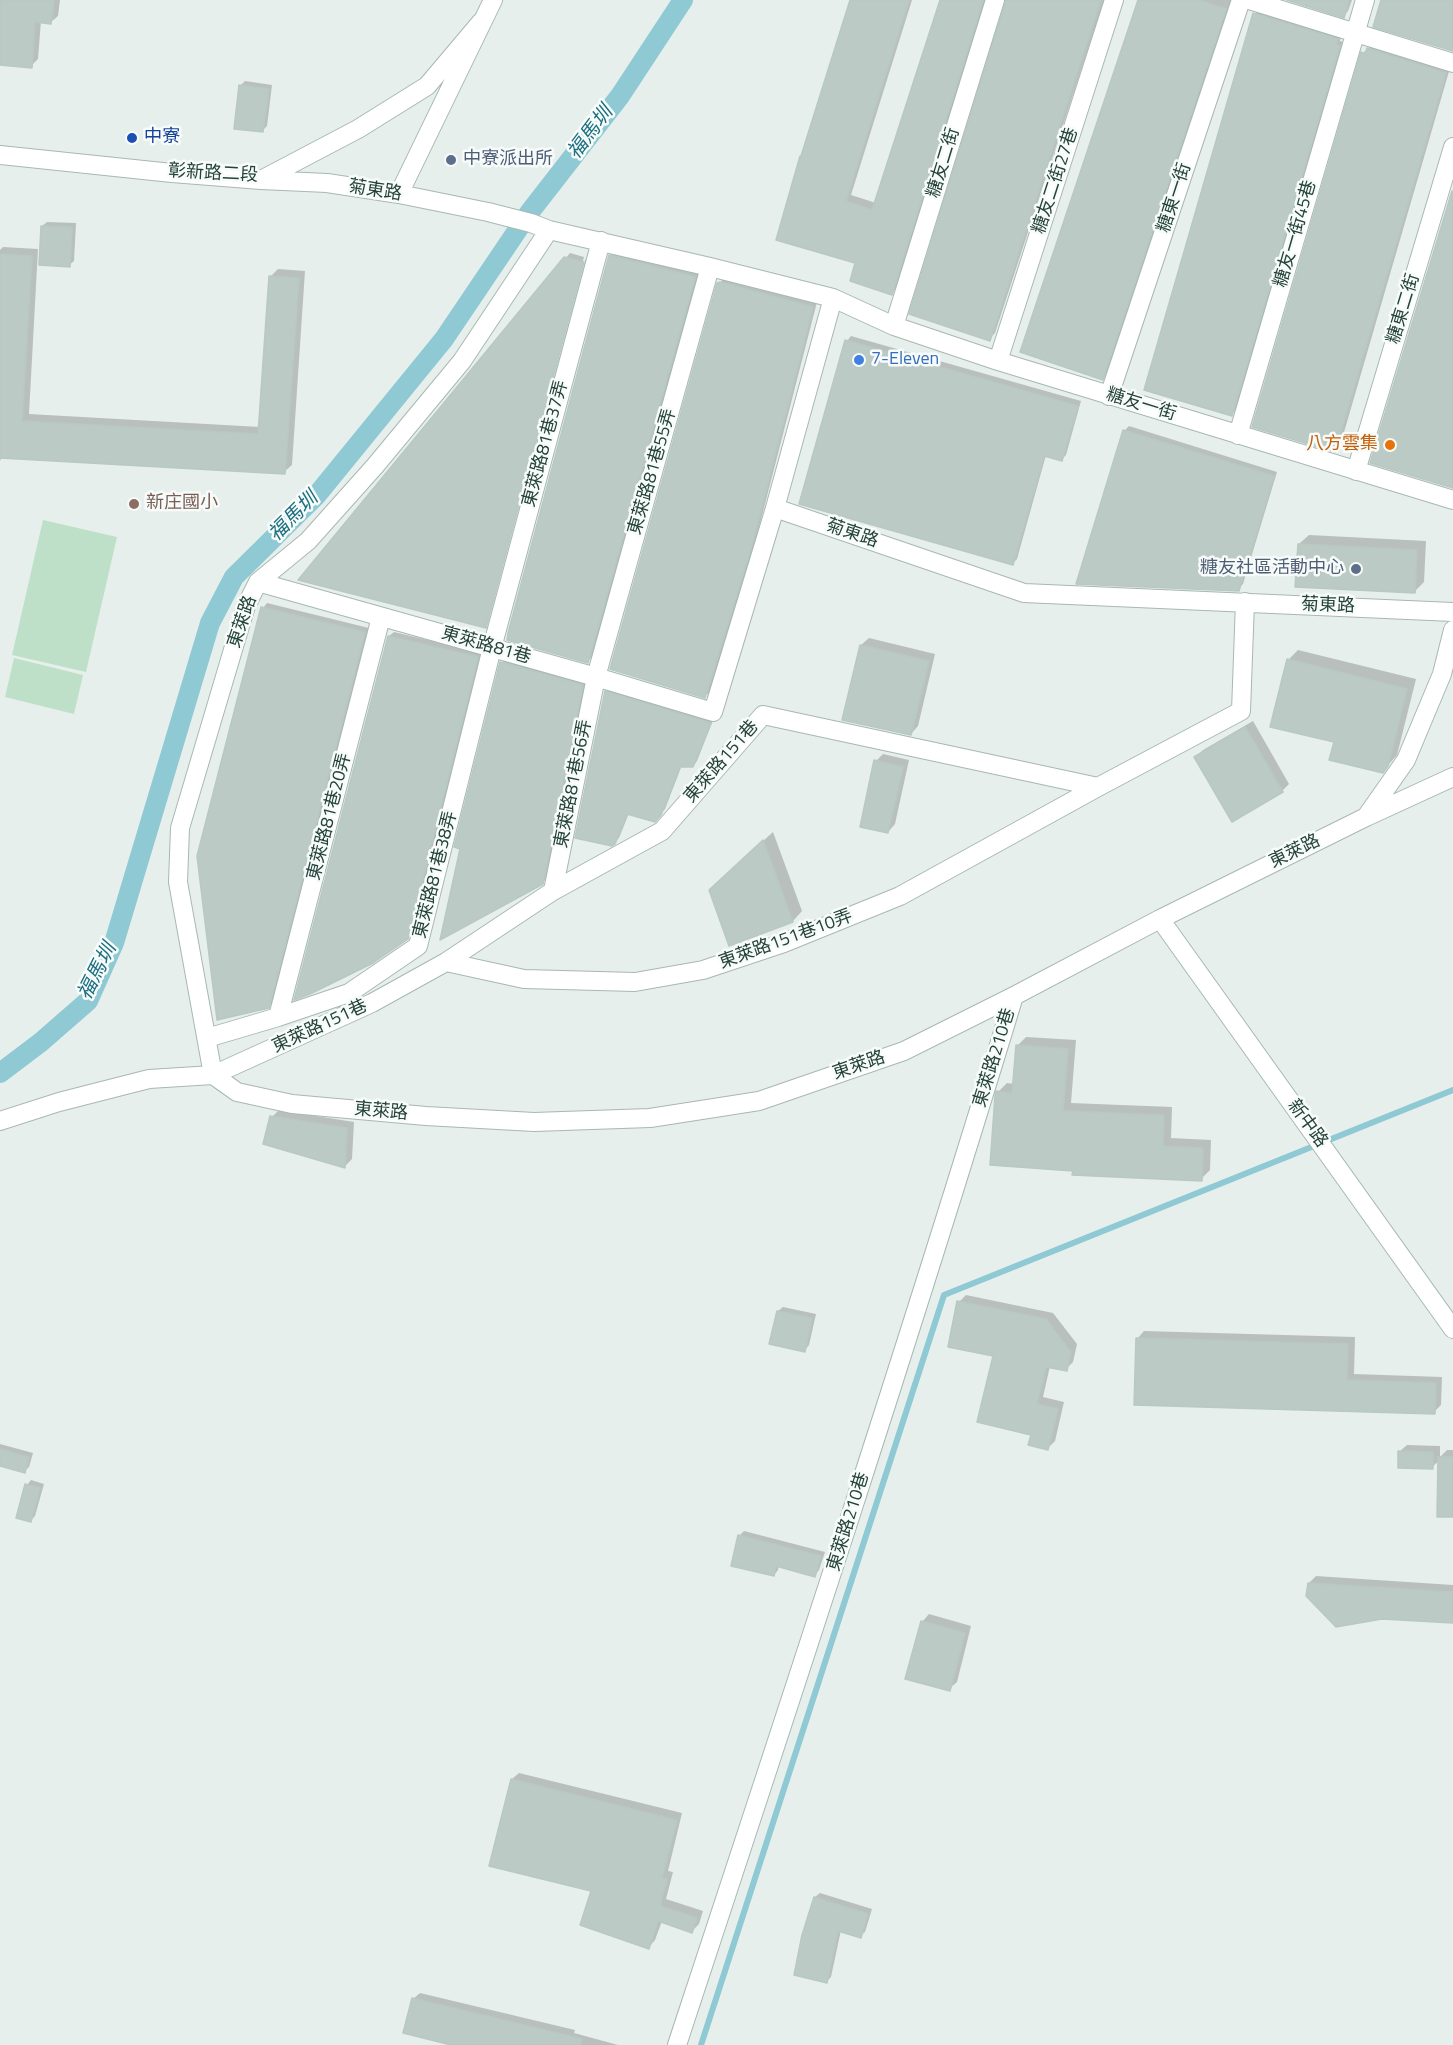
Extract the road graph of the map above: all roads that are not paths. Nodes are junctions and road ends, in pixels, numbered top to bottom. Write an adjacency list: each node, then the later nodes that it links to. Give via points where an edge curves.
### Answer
1 (493, 0): 7 (street)
2 (995, 0): 18 (street, 糖友二街)
3 (1114, 0): 19 (street, 糖友二街27巷)
4 (1240, 0): 20 (street, 糖東一街)
5 (1249, 0): 8 (street)
6 (1365, 0): 8 (street, 糖友一街45巷)
7 (481, 22): 12 (street, 彰新路二段, via 428,86 358,129); 13 (street)
8 (1354, 33): 9 (street); 21 (street, 糖友一街45巷)
9 (1453, 63)
10 (1453, 147): 22 (street, 糖東二街)
11 (0, 154): 12 (street, 彰新路二段)
12 (261, 180): 13 (street, 菊東路, via 327,183)
13 (399, 195): 14 (street, 菊東路, via 488,212)
14 (549, 230): 15 (street); 25 (street, 東萊路, via 462,361 308,541)
15 (600, 241): 16 (street); 30 (street, 東萊路81巷37弄)
16 (710, 267): 17 (street); 31 (street, 東萊路81巷55弄)
17 (833, 298): 18 (street, 糖友一街); 24 (street)
18 (894, 326): 19 (street, 糖友一街)
19 (998, 361): 20 (street, 糖友一街)
20 (1109, 396): 21 (street, 糖友一街)
21 (1238, 435): 22 (street, 糖友一街)
22 (1356, 471): 23 (street, 糖友一街)
23 (1453, 500)
24 (775, 507): 26 (street, 菊東路, via 1024,593); 31 (street, 東萊路81巷, via 713,712)
25 (258, 582): 28 (street, 東萊路81巷); 40 (street, 東萊路, via 246,606 180,828 178,882)
26 (1245, 602): 27 (street, 菊東路); 33 (street, via 1241,711)
27 (1453, 612)
28 (381, 617): 30 (street, 東萊路81巷); 39 (street, 東萊路81巷20弄)
29 (1453, 630): 34 (street, via 1442,674 1406,760)
30 (492, 648): 31 (street, 東萊路81巷); 39 (street, 東萊路81巷38弄, via 418,946 349,993)
31 (596, 677): 35 (street, 東萊路81巷56弄)
32 (1453, 777): 34 (street, 東萊路)
33 (1098, 787): 35 (street, 東萊路151巷, via 763,716 662,831); 37 (street, 東萊路151巷10弄, via 900,896 784,943 703,970 635,982 524,979)
34 (1366, 817): 36 (street, 東萊路)
35 (553, 891): 37 (street, 東萊路151巷)
36 (1160, 919): 38 (street, 東萊路); 43 (street, 新中路)
37 (446, 962): 41 (street, 東萊路151巷, via 372,1003)
38 (1014, 996): 41 (street, 東萊路, via 904,1051 759,1101 650,1118 534,1122 292,1104 237,1092); 44 (street, 東萊路210巷, via 828,1588)
39 (278, 1017): 40 (street, 東萊路81巷38弄)
40 (207, 1038): 41 (street, 東萊路)
41 (213, 1075): 42 (street, via 149,1079 59,1101)
42 (0, 1121)
43 (1453, 1329)
44 (677, 2045)

